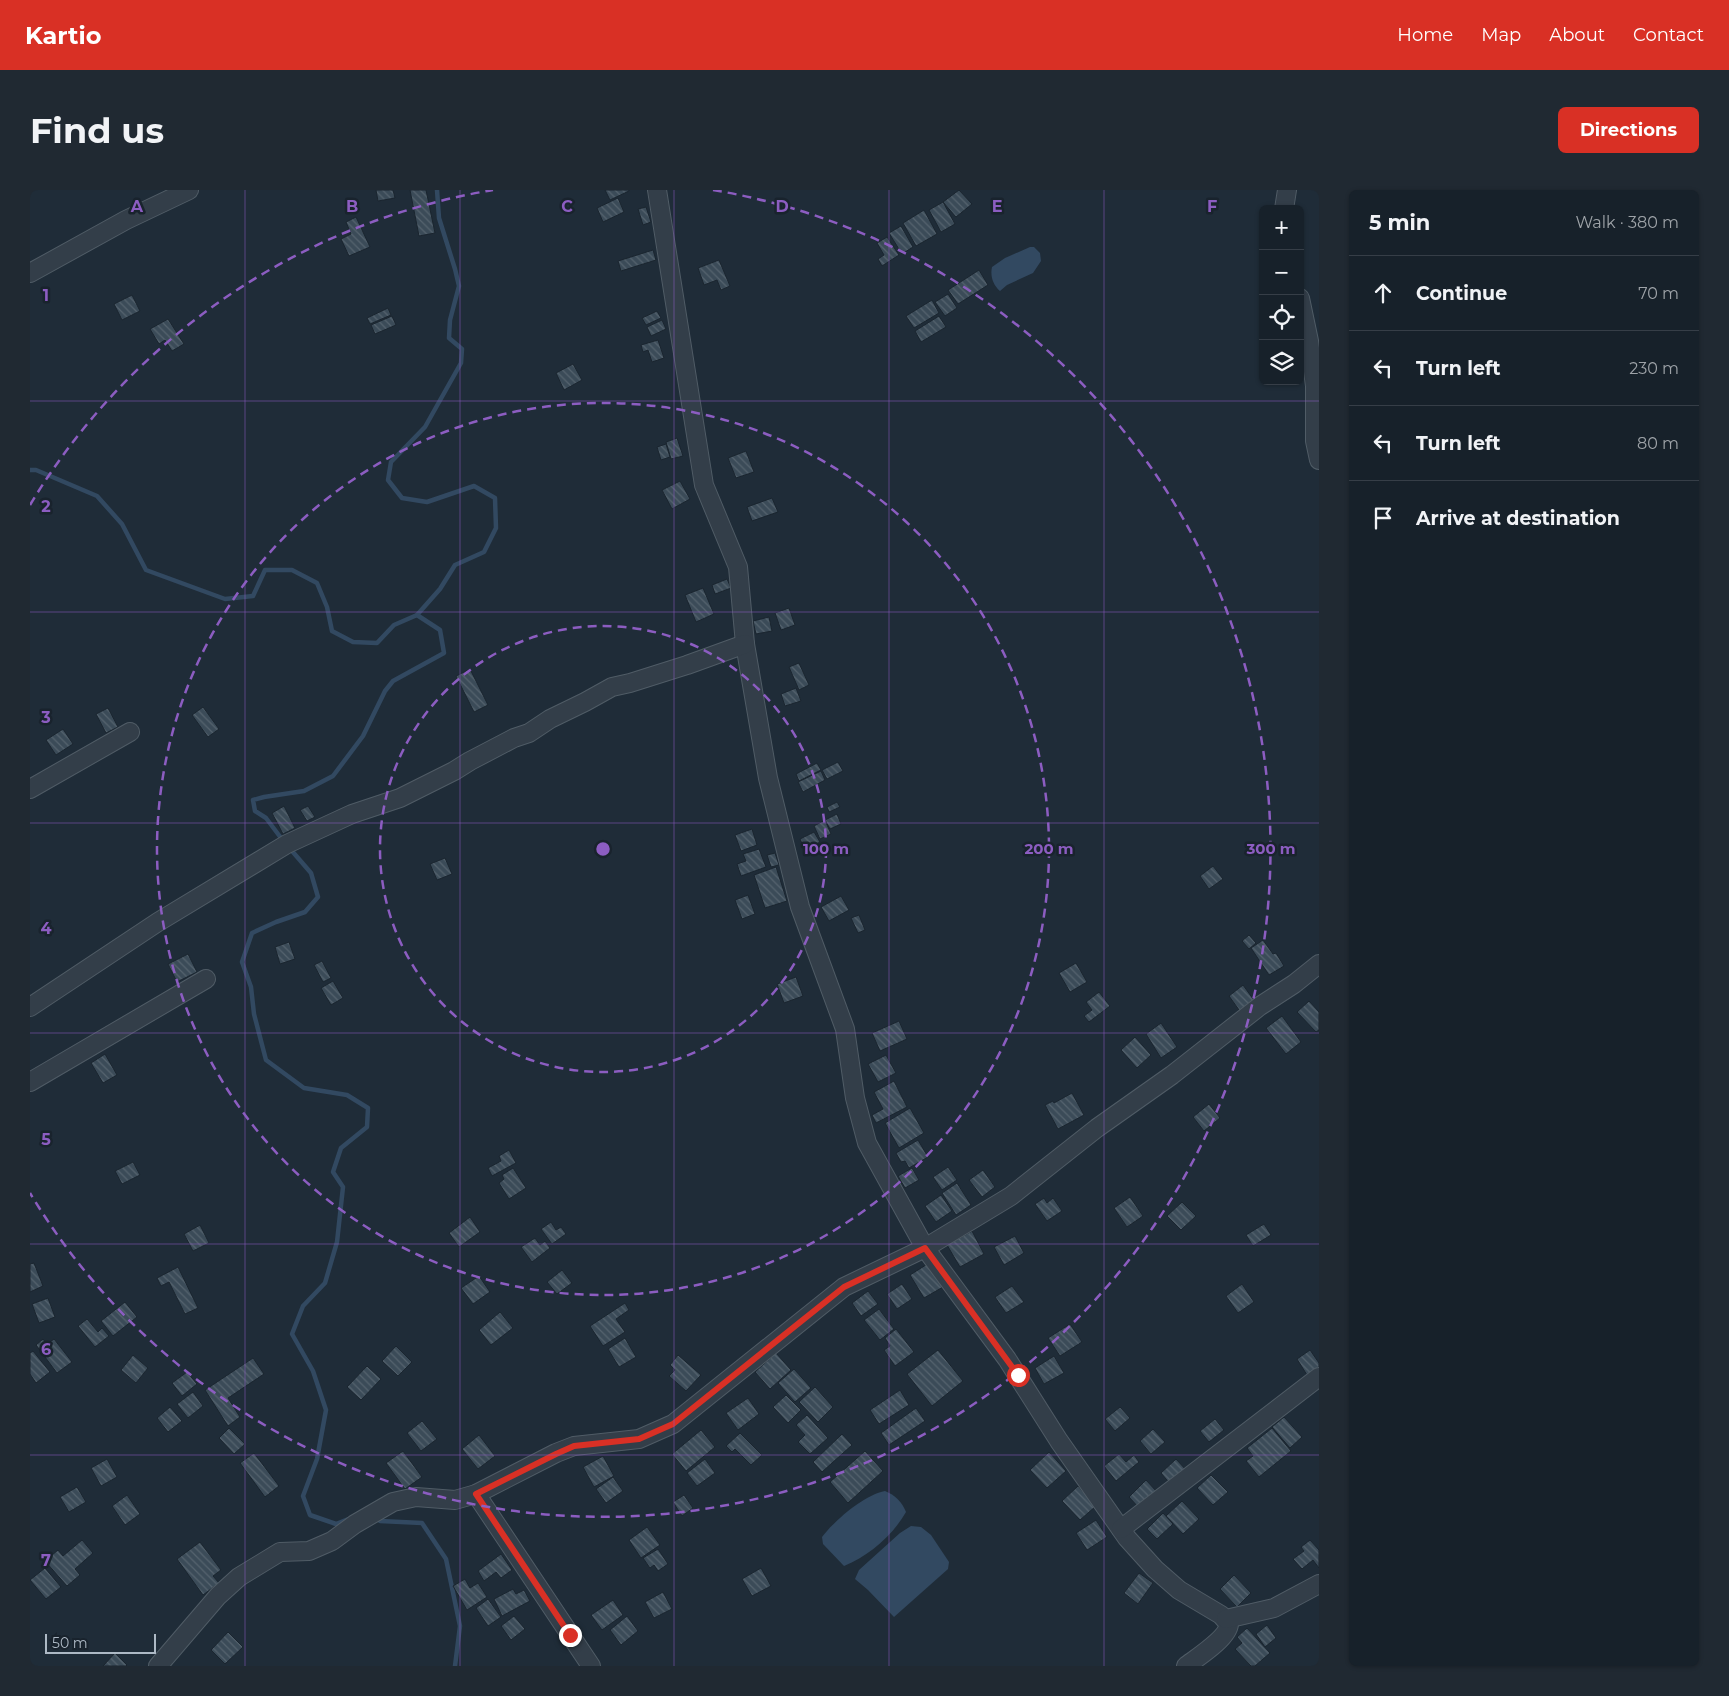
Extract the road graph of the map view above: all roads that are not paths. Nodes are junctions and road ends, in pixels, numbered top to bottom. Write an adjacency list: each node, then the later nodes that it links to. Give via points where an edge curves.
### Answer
1 (189, 190): 5 (street)
2 (657, 190): 8 (street, via 704,485 738,567)
3 (1287, 190): 4 (street)
4 (1285, 205)
5 (30, 272)
6 (1304, 317): 7 (street, via 1315,386 1315,441)
7 (1319, 460)
8 (745, 644): 13 (street, via 612,687 400,798 352,814 287,844 158,922); 15 (street, via 768,778 800,907 845,1029 855,1098 866,1142)
9 (130, 732): 10 (street)
10 (30, 789)
11 (1319, 964): 15 (street, via 1097,1128 1012,1196)
12 (206, 980): 14 (street)
13 (30, 1007)
14 (30, 1082)
15 (925, 1248): 17 (street, via 844,1287 673,1424 639,1439 574,1446); 18 (street, via 1007,1359)
16 (1319, 1377): 18 (street)
17 (476, 1494): 21 (street, via 456,1500 416,1497 393,1502 332,1541 309,1551 280,1552 239,1577 218,1596); 22 (street)
18 (1121, 1530): 20 (street, via 1155,1569 1180,1590)
19 (1319, 1584): 20 (street, via 1274,1608)
20 (1226, 1619): 23 (street, via 1229,1624 1227,1632)
21 (158, 1666)
22 (591, 1666)
23 (1186, 1666)

